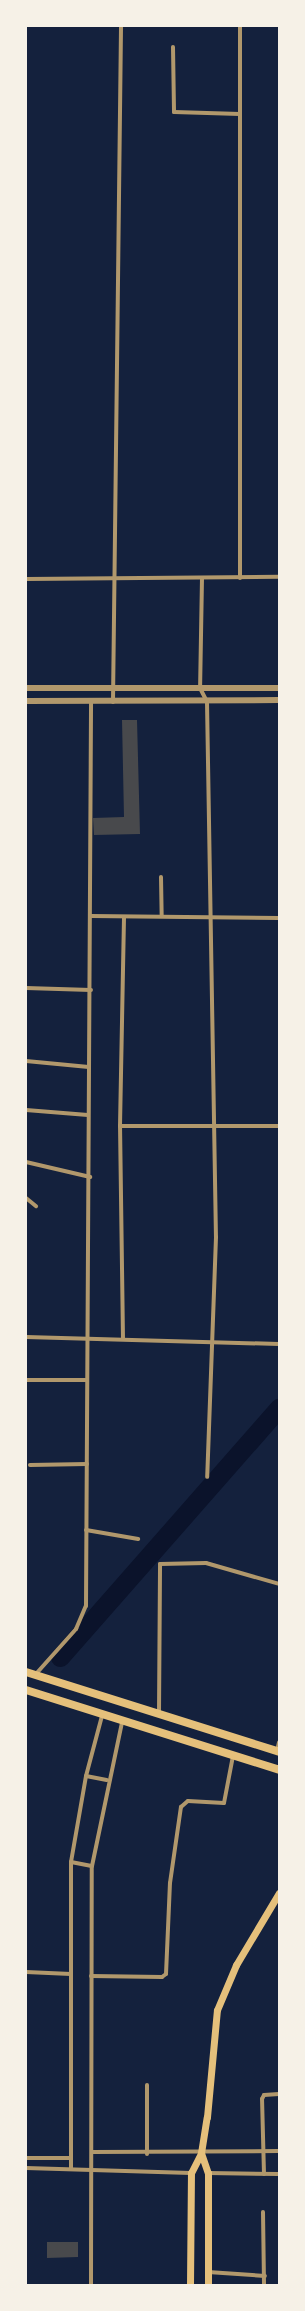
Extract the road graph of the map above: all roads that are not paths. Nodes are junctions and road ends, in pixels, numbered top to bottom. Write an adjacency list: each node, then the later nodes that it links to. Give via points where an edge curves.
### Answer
1 (120, 26): 9 (street)
2 (240, 26): 4 (street)
3 (173, 47): 4 (street, via 174,112)
4 (240, 114): 7 (street)
5 (279, 577): 7 (street)
6 (202, 578): 7 (street); 9 (street); 12 (street)
7 (240, 578)
8 (26, 579): 9 (street)
9 (115, 580): 11 (street)
10 (26, 688): 11 (street)
11 (113, 688): 12 (street); 17 (street)
12 (200, 688): 13 (street); 18 (street)
13 (279, 688)
14 (279, 700): 18 (street)
15 (26, 701): 16 (street)
16 (91, 702): 17 (street); 20 (street)
17 (113, 702): 18 (street)
18 (207, 702): 23 (street)
19 (161, 877): 21 (street)
20 (92, 916): 22 (street); 26 (street)
21 (162, 916): 22 (street); 23 (street)
22 (124, 917): 31 (street)
23 (210, 918): 24 (street); 33 (street)
24 (279, 918)
25 (26, 988): 26 (street)
26 (91, 990): 28 (street)
27 (26, 1061): 28 (street)
28 (89, 1067): 30 (street)
29 (26, 1110): 30 (street)
30 (88, 1115): 35 (street)
31 (120, 1126): 33 (street); 40 (street)
32 (279, 1126): 33 (street)
33 (215, 1127): 41 (street)
34 (26, 1162): 35 (street)
35 (90, 1177): 39 (street)
36 (26, 1198): 37 (street)
37 (36, 1206)
38 (26, 1336): 39 (street)
39 (85, 1338): 40 (street); 44 (street)
40 (123, 1339): 41 (street)
41 (213, 1342): 42 (street); 47 (street)
42 (279, 1344)
43 (26, 1380): 44 (street)
44 (87, 1380): 45 (street)
45 (87, 1464): 46 (street); 48 (street)
46 (30, 1465)
47 (207, 1476)
48 (86, 1530): 49 (street); 52 (street, via 84,1616 76,1629)
49 (138, 1539)
50 (279, 1584): 54 (street, via 206,1563 160,1564)
51 (26, 1672): 52 (main road)
52 (34, 1675): 54 (main road)
53 (26, 1690): 55 (main road)
54 (158, 1714): 58 (main road)
55 (102, 1716): 56 (main road); 61 (street)
56 (122, 1722): 59 (main road); 62 (street)
57 (279, 1742): 58 (street)
58 (278, 1752)
59 (233, 1755): 60 (main road); 68 (street, via 224,1803 188,1801 181,1807 170,1883 166,1974 162,1977)
60 (279, 1770)
61 (86, 1776): 62 (street); 63 (street)
62 (107, 1780): 64 (street)
63 (71, 1862): 64 (street); 67 (street)
64 (92, 1866): 68 (street)
65 (279, 1893): 74 (main road, via 236,1965 220,2002)
66 (26, 1972): 67 (street)
67 (71, 1974): 77 (street)
68 (91, 1976): 72 (street)
69 (147, 2085): 75 (street)
70 (279, 2094): 73 (street, via 264,2095 262,2099)
71 (279, 2151): 73 (street)
72 (92, 2152): 75 (street); 80 (street)
73 (264, 2152): 74 (street); 83 (street)
74 (201, 2153): 75 (street); 81 (main road); 82 (main road)
75 (147, 2154)
76 (26, 2158): 77 (street)
77 (71, 2158): 79 (street)
78 (26, 2168): 79 (street)
79 (71, 2169): 80 (street)
80 (92, 2170): 81 (street); 88 (street)
81 (191, 2173): 89 (main road)
82 (208, 2173): 83 (street); 86 (main road)
83 (264, 2174): 84 (street)
84 (279, 2174)
85 (263, 2212): 87 (street)
86 (208, 2272): 87 (street); 90 (main road)
87 (265, 2276): 91 (street)
88 (91, 2285)
89 (190, 2285)
90 (208, 2285)
91 (264, 2285)

